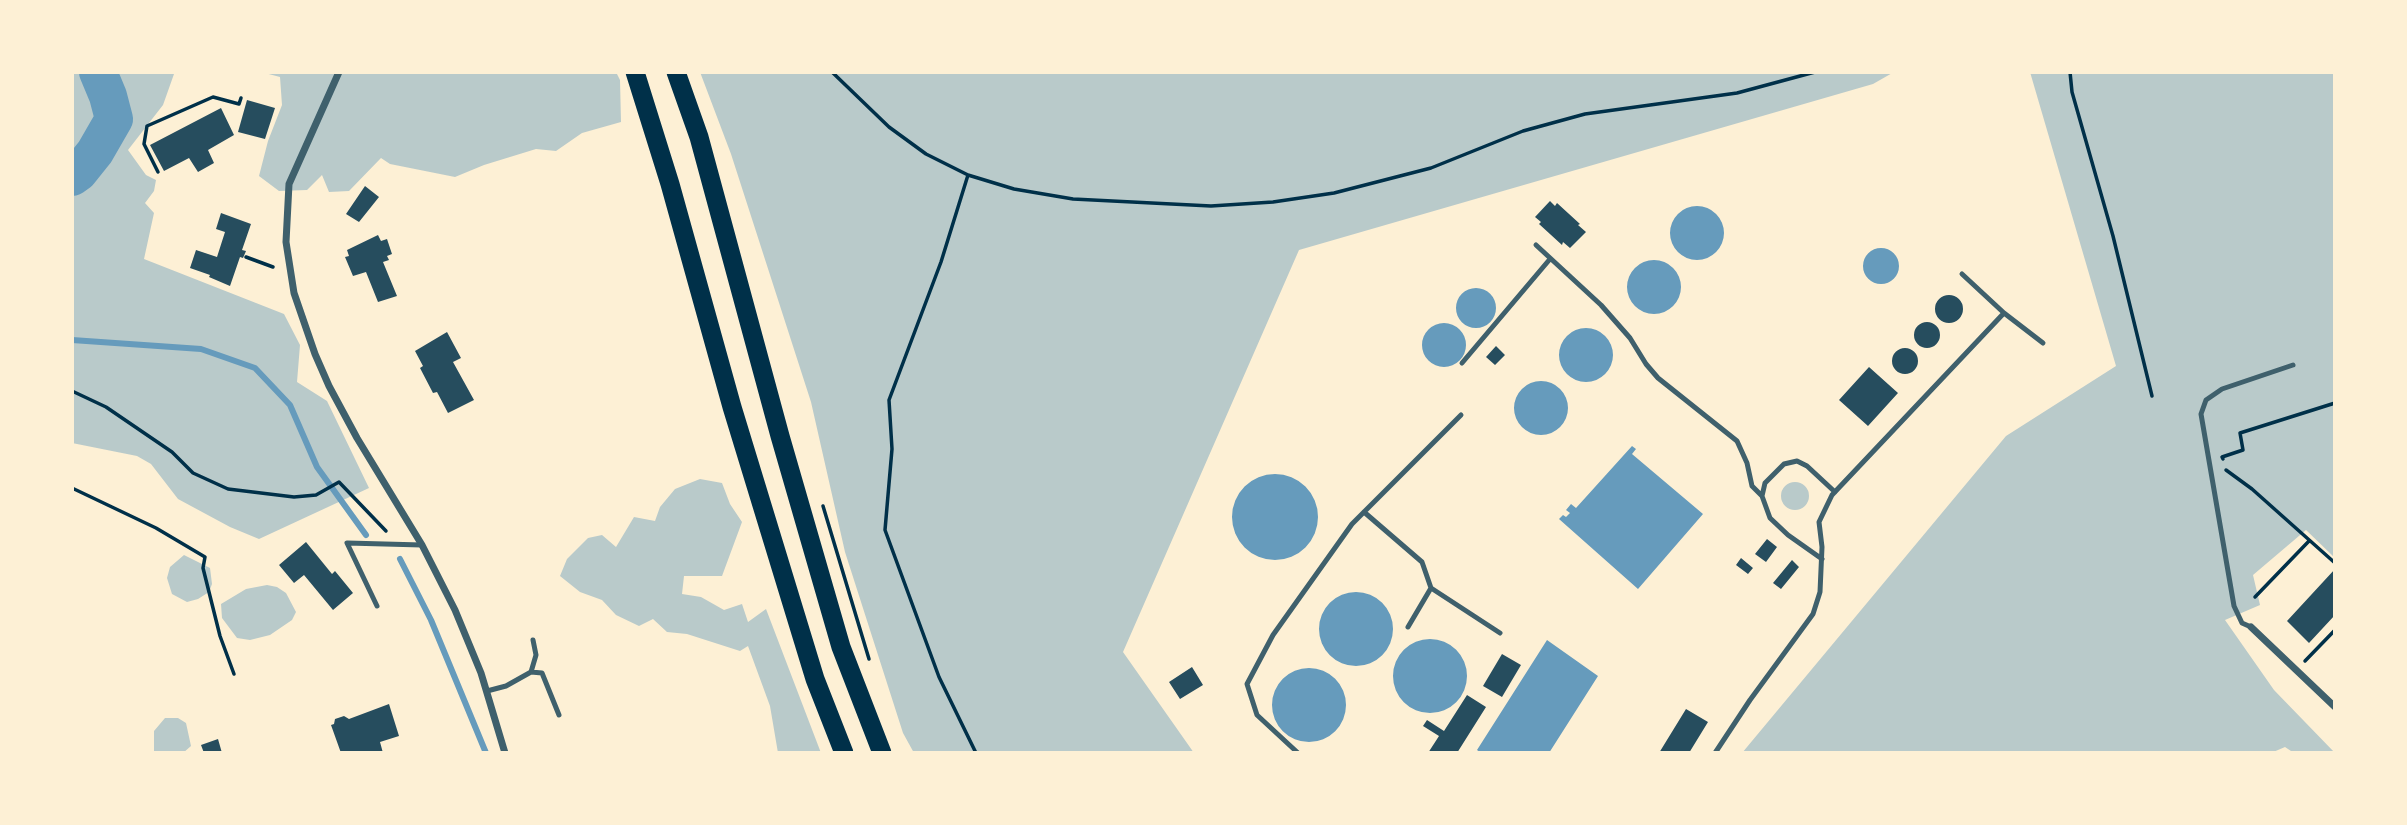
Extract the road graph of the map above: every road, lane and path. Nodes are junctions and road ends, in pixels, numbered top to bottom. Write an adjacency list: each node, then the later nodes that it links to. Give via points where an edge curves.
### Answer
1 (339, 72): 32 (street, via 289,184 286,242 294,293 315,354 358,438)
2 (635, 72): 51 (highway, via 815,679)
3 (676, 72): 52 (highway, via 699,137 841,647)
4 (832, 72): 9 (path, via 917,148)
5 (1815, 72): 9 (path, via 1737,93 1585,114 1523,131 1393,179 1272,202 1211,206 1073,200)
6 (2070, 72): 20 (path)
7 (241, 98): 8 (path, via 239,104 213,97 147,126 144,144)
8 (159, 172)
9 (968, 175): 53 (path, via 889,400 892,449 885,530 939,677)
10 (1536, 245): 12 (lane)
11 (246, 257): 13 (path)
12 (1550, 259): 17 (lane); 27 (lane, via 1601,304 1658,378 1737,442 1752,486)
13 (273, 267)
14 (1962, 274): 15 (lane)
15 (2004, 313): 16 (lane); 26 (lane)
16 (2043, 342)
17 (1462, 363)
18 (2293, 365): 39 (lane, via 2222,389 2206,400 2201,414 2234,606 2242,623)
19 (72, 391): 31 (path, via 106,407 194,473 228,489 294,497 318,493 339,482)
20 (2152, 396)
21 (2335, 403): 23 (path, via 2240,433 2243,450 2222,457)
22 (1461, 415): 29 (lane)
23 (2226, 470): 24 (path); 30 (path)
24 (2228, 484)
25 (72, 488): 46 (path, via 205,557 203,568)
26 (1835, 492): 27 (lane, via 1797,461 1775,471); 33 (lane, via 1819,522)
27 (1762, 496): 33 (lane, via 1770,518)
28 (823, 503): 43 (path)
29 (1364, 512): 35 (lane, via 1422,562); 54 (lane, via 1273,635 1247,684 1257,715)
30 (2309, 541): 34 (path); 36 (path)
31 (398, 544): 32 (lane); 37 (lane, via 347,543)
32 (422, 545): 47 (street, via 455,610)
33 (1822, 559): 55 (lane, via 1813,614)
34 (2335, 563)
35 (1431, 588): 38 (lane); 41 (lane)
36 (2255, 597)
37 (377, 606)
38 (1408, 627)
39 (2250, 627): 44 (street)
40 (2335, 630): 44 (path)
41 (1500, 632)
42 (533, 640): 45 (lane, via 536,655)
43 (870, 660)
44 (2297, 670): 48 (street)
45 (531, 672): 47 (lane); 49 (lane, via 542,673)
46 (234, 674)
47 (486, 691): 50 (street)
48 (2335, 707)
49 (559, 715)
50 (505, 753)
51 (844, 753)
52 (882, 753)
53 (976, 753)
54 (1298, 753)
55 (1715, 753)

